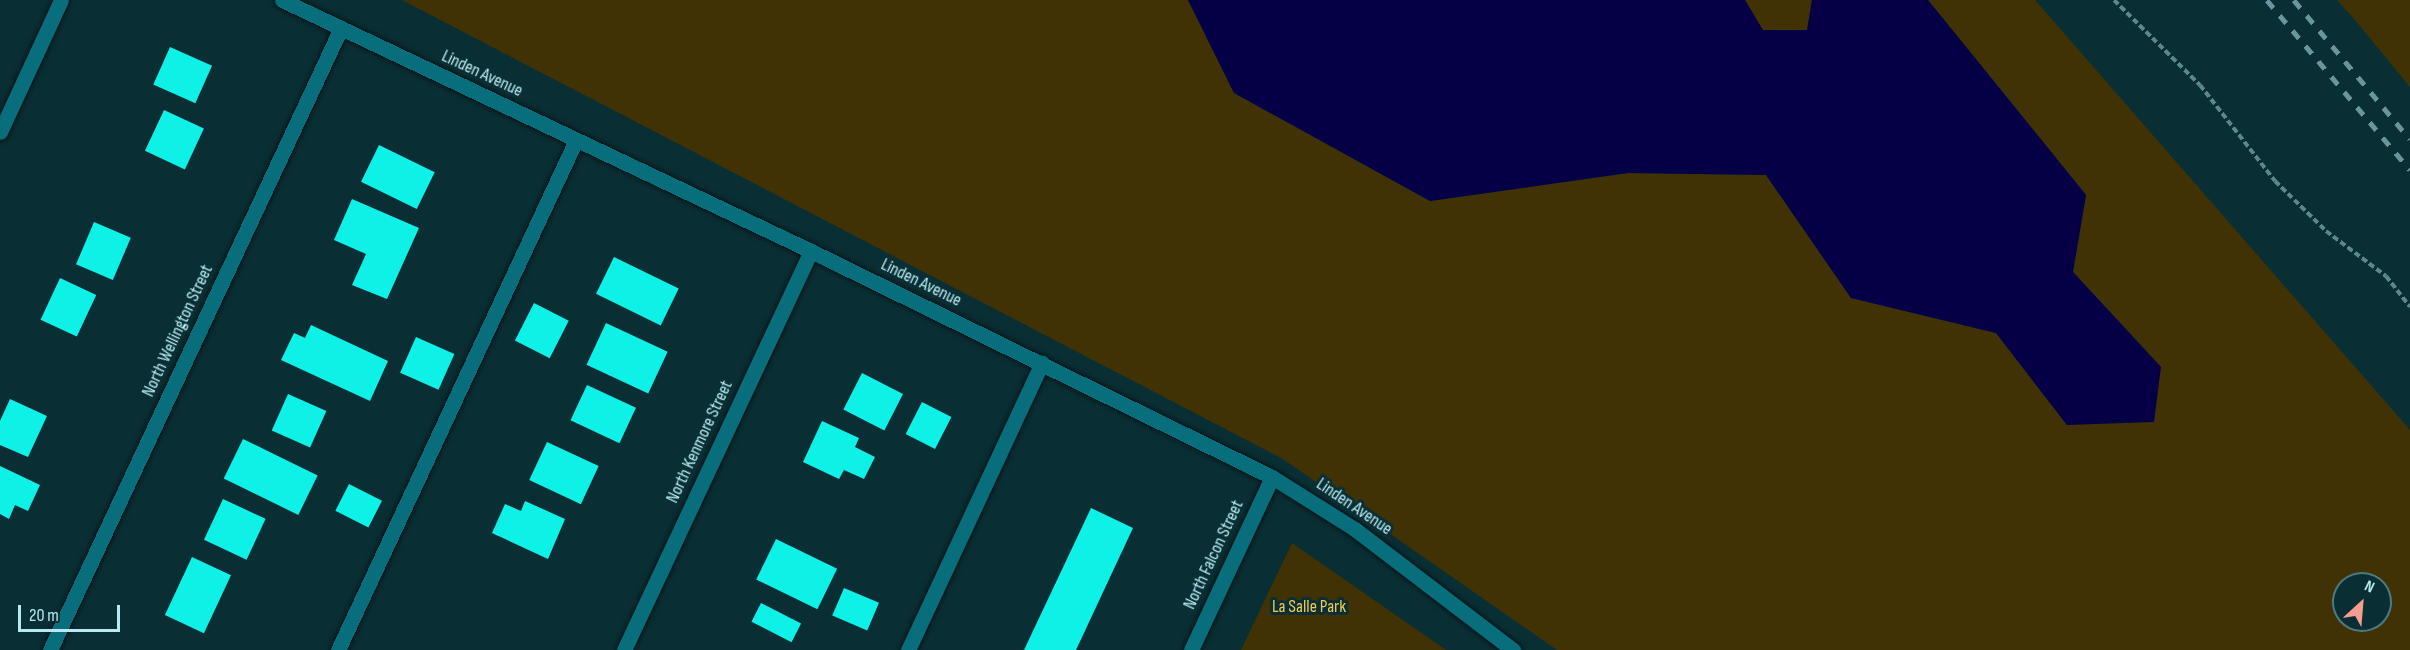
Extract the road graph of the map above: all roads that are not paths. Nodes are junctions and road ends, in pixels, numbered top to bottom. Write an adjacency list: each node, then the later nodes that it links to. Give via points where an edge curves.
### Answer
1 (61, 0): 4 (street)
2 (282, 0): 3 (street, Linden Avenue)
3 (340, 28): 5 (street, Linden Avenue); 9 (street, North Wellington Street)
4 (0, 132)
5 (576, 140): 6 (street, Linden Avenue); 10 (street)
6 (811, 251): 7 (street, Linden Avenue); 11 (street, North Kenmore Street)
7 (1042, 363): 8 (street, Linden Avenue); 12 (street)
8 (1272, 477): 13 (street, North Falcon Street); 14 (street, Linden Avenue, via 1356,530)
9 (50, 650)
10 (338, 650)
11 (624, 650)
12 (908, 650)
13 (1191, 650)
14 (1513, 650)

